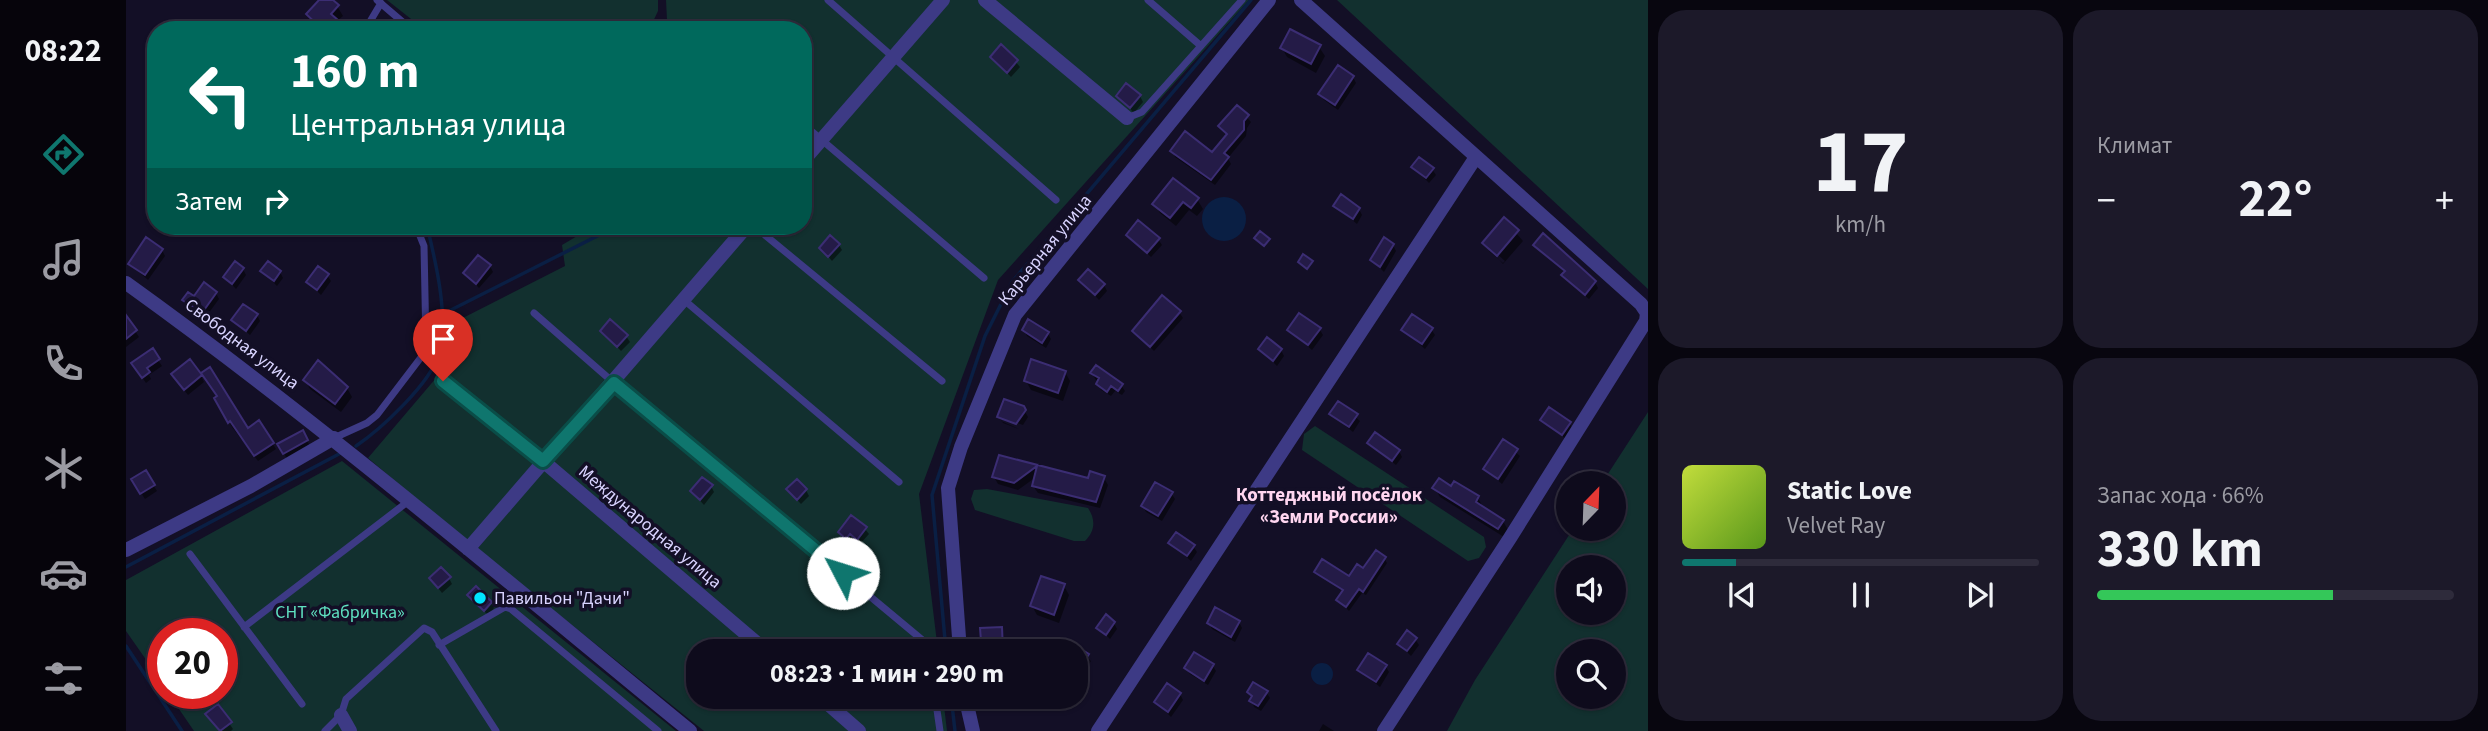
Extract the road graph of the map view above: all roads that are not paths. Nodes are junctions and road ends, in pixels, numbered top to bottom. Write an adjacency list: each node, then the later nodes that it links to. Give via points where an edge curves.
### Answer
1 (828, 0): 12 (lane)
2 (943, 0): 12 (street)
3 (985, 0): 13 (street)
4 (1148, 0): 11 (lane)
5 (1242, 0): 11 (lane)
6 (1269, 0): 39 (street, Карьерная улица, via 1015,316 948,488)
7 (1300, 0): 17 (street)
8 (379, 2): 9 (lane); 10 (lane)
9 (370, 21)
10 (401, 21)
11 (1201, 46): 13 (lane, via 1142,112)
12 (895, 56): 15 (street); 18 (lane)
13 (1127, 118)
14 (812, 132): 15 (lane)
15 (822, 140): 16 (street); 22 (lane)
16 (812, 151)
17 (1476, 157): 54 (street); 55 (street, via 1641,304 1646,321)
18 (1056, 200)
19 (420, 235): 29 (lane, via 424,246 426,345 422,356 377,415)
20 (739, 235): 24 (street)
21 (765, 235): 27 (lane)
22 (984, 278)
23 (126, 283): 29 (street, Свободная улица)
24 (684, 300): 28 (street); 31 (lane)
25 (534, 313): 28 (lane)
26 (443, 381): 30 (street, Международная улица)
27 (942, 381)
28 (614, 383): 30 (street); 38 (lane)
29 (334, 438): 32 (street, Свободная улица); 34 (street)
30 (543, 461): 33 (street); 37 (street, Международная улица)
31 (899, 482)
32 (410, 500): 33 (street, Свободная улица); 36 (lane)
33 (468, 549): 46 (street, Свободная улица)
34 (126, 550)
35 (190, 554): 36 (lane)
36 (244, 627): 41 (lane)
37 (752, 639)
38 (921, 639)
39 (959, 639)
40 (439, 645): 45 (lane, via 432,632 424,628 417,632 346,699); 49 (lane); 50 (lane, via 505,607 512,609)
41 (302, 704)
42 (834, 709): 51 (street)
43 (937, 709): 52 (lane)
44 (968, 709): 53 (street)
45 (341, 715): 47 (lane); 48 (street)
46 (688, 730)
47 (325, 731)
48 (350, 731)
49 (496, 731)
50 (658, 731)
51 (859, 731)
52 (940, 731)
53 (973, 731)
54 (1098, 731)
55 (1384, 731)

